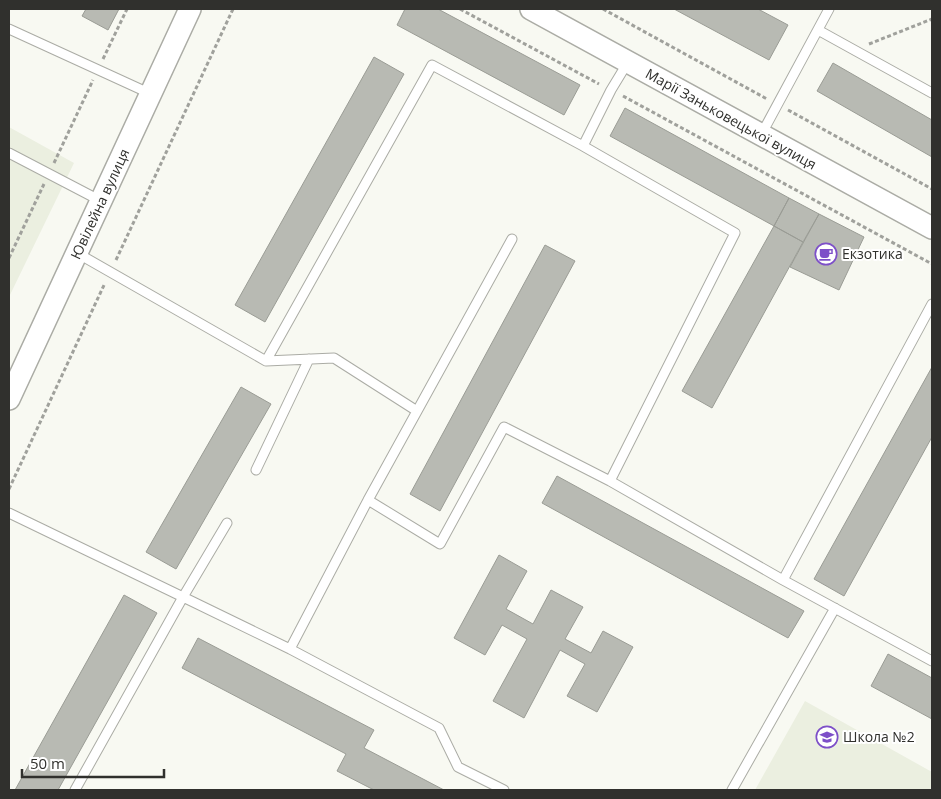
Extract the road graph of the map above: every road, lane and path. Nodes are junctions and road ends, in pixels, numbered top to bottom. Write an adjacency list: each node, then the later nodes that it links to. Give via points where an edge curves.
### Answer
1 (127, 9): 11 (path)
2 (190, 9): 16 (street, Ювілейна вулиця)
3 (233, 9): 28 (path)
4 (460, 9): 14 (path)
5 (531, 9): 12 (street, Марії Заньковецької вулиця)
6 (829, 9): 9 (lane)
7 (932, 19): 10 (path)
8 (9, 29): 16 (lane)
9 (818, 30): 10 (lane); 17 (lane)
10 (855, 50): 15 (lane)
11 (102, 62)
12 (628, 62): 14 (lane); 17 (street, Марії Заньковецької вулиця)
13 (93, 80): 20 (path)
14 (611, 90): 18 (lane); 27 (path)
15 (932, 93)
16 (151, 94): 22 (street, Ювілейна вулиця)
17 (761, 135): 23 (street, Марії Заньковецької вулиця)
18 (583, 146): 31 (lane, via 432,65); 35 (lane, via 735,233)
19 (9, 153): 22 (lane)
20 (51, 169)
21 (47, 178): 26 (path)
22 (101, 201): 25 (street, Ювілейна вулиця)
23 (932, 228)
24 (512, 240): 33 (lane)
25 (77, 253): 28 (lane); 32 (street, Ювілейна вулиця)
26 (9, 258)
27 (932, 264)
28 (110, 272): 31 (lane); 36 (path)
29 (932, 304): 40 (lane)
30 (309, 359): 31 (lane); 33 (lane, via 334,358); 34 (lane)
31 (266, 361)
32 (9, 399)
33 (417, 411): 37 (lane)
34 (256, 470)
35 (610, 481): 37 (lane, via 504,427 440,544); 40 (lane)
36 (9, 489)
37 (368, 500): 43 (lane)
38 (9, 513): 41 (lane)
39 (227, 523): 41 (lane)
40 (783, 580): 42 (lane)
41 (183, 597): 43 (lane); 45 (lane)
42 (835, 608): 44 (lane); 47 (lane)
43 (290, 649): 46 (lane, via 439,728 458,767)
44 (932, 661)
45 (74, 790)
46 (504, 790)
47 (732, 790)

